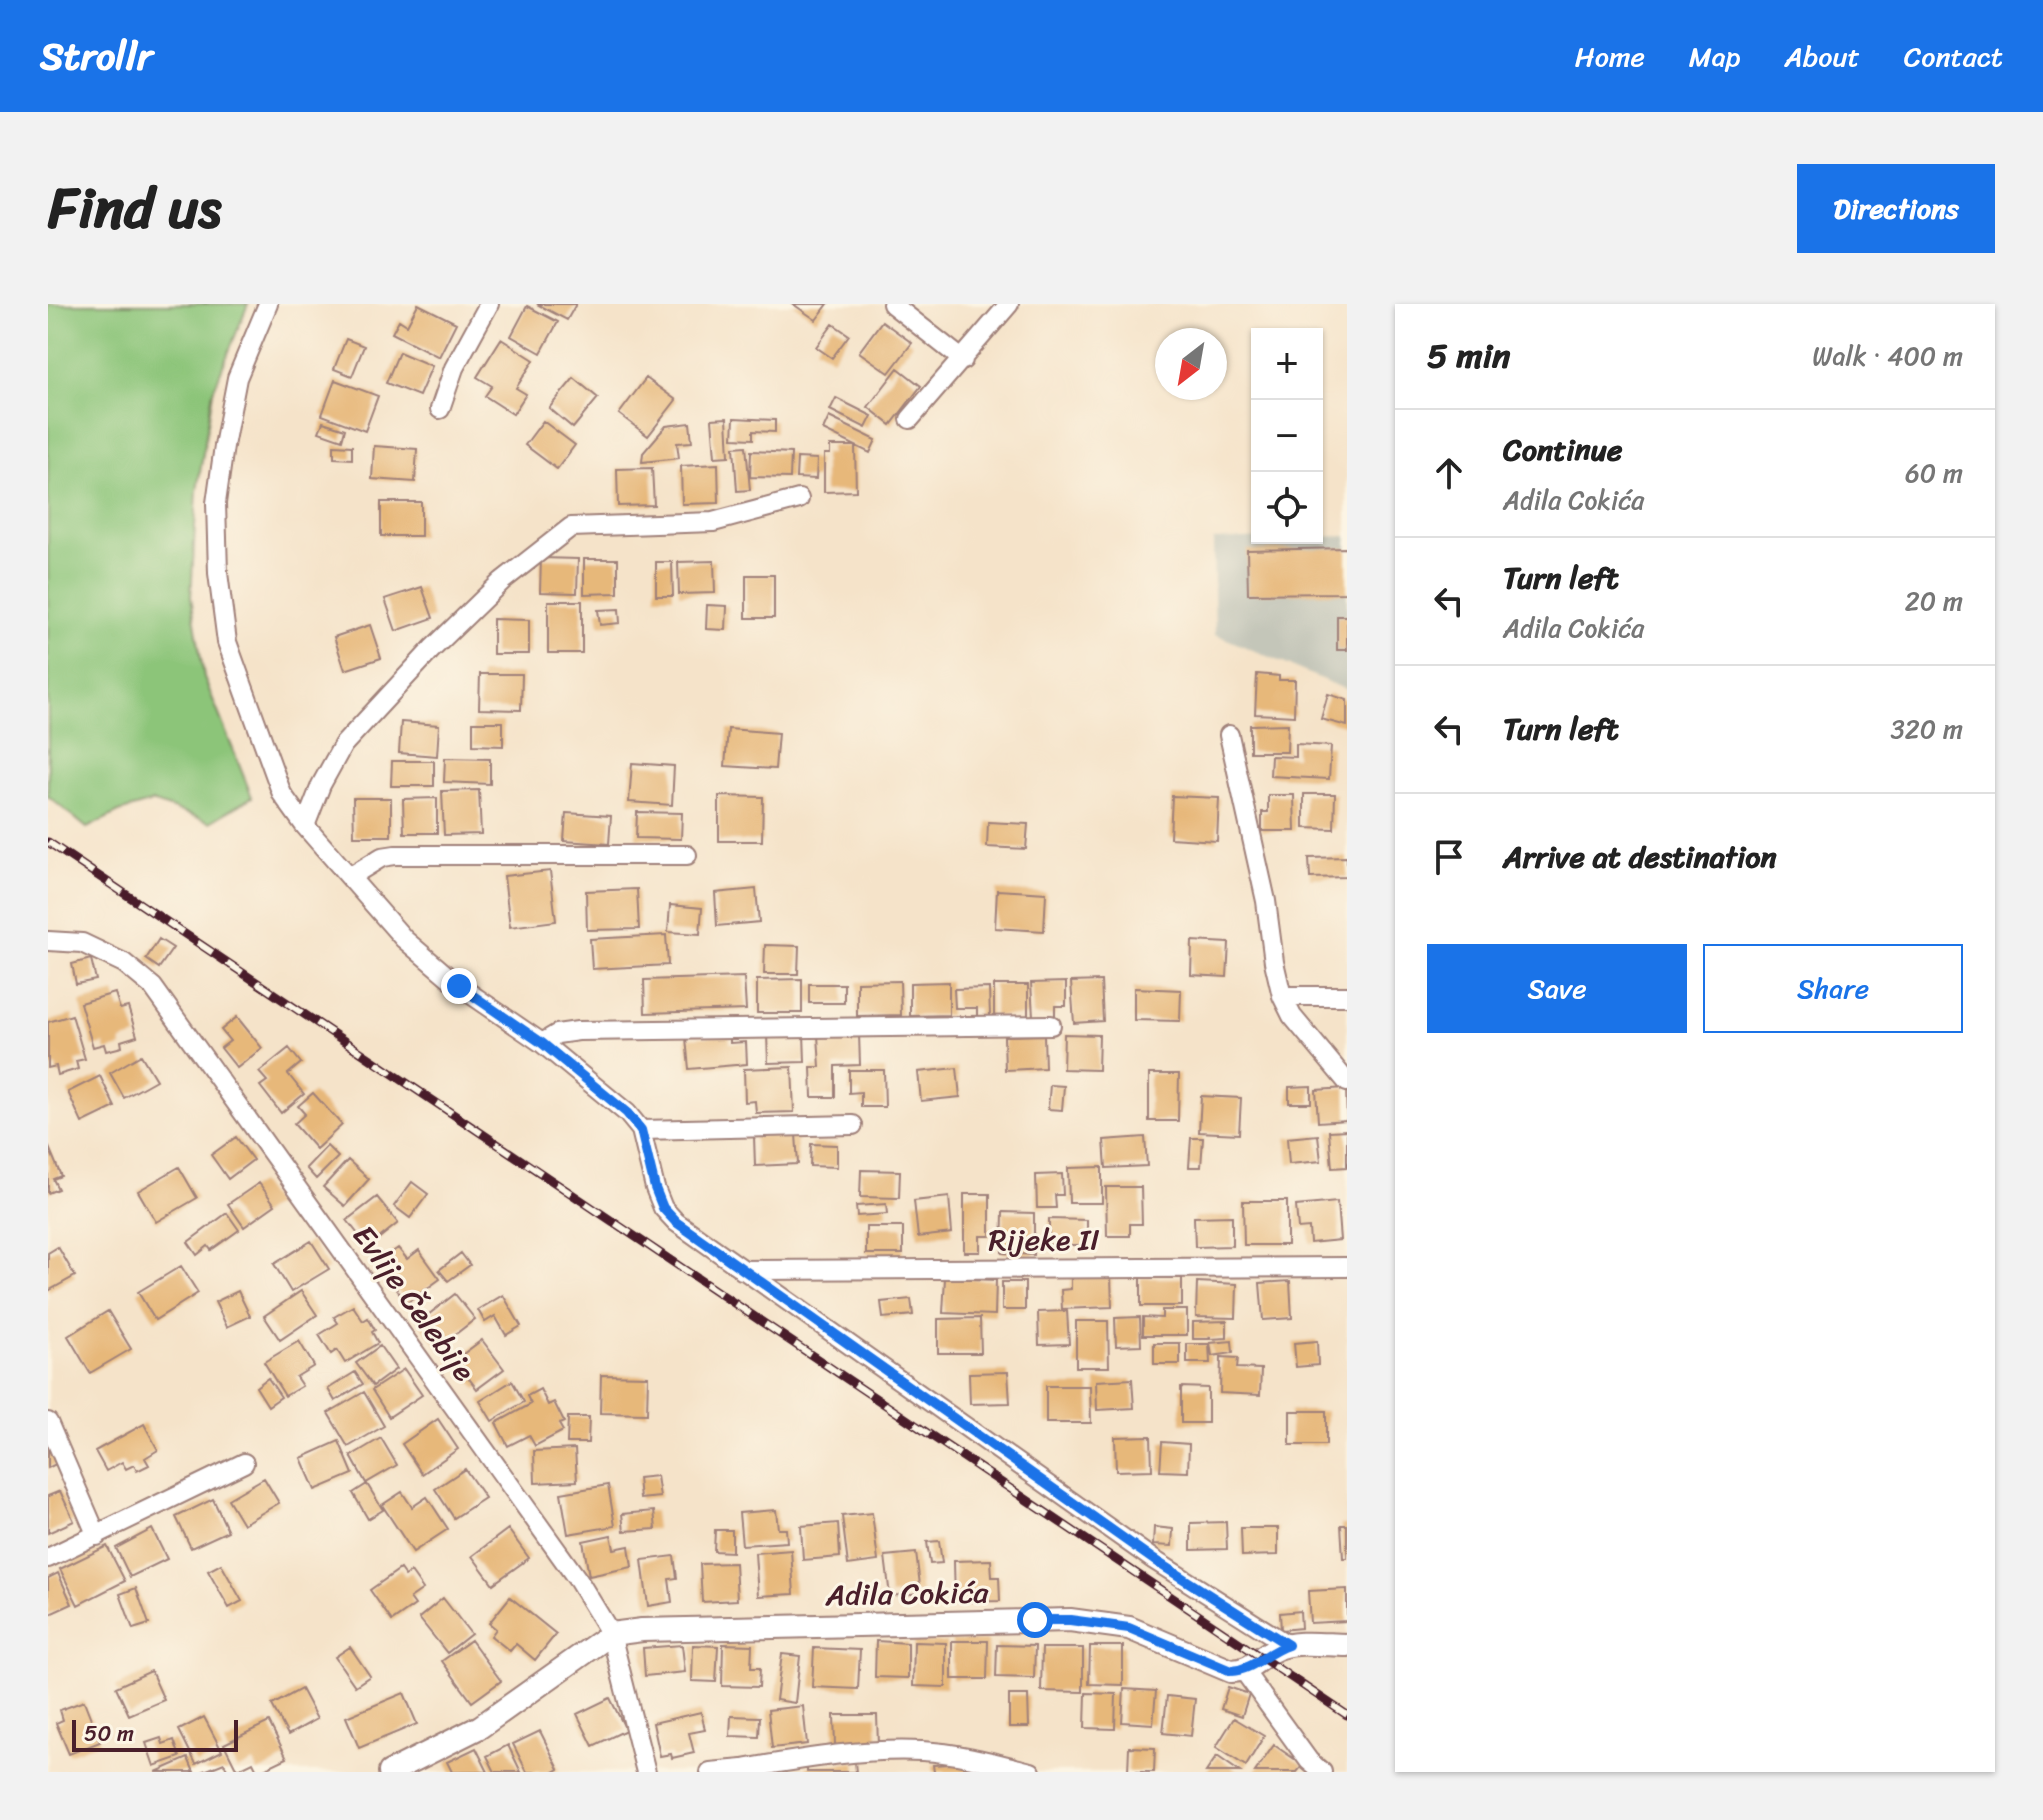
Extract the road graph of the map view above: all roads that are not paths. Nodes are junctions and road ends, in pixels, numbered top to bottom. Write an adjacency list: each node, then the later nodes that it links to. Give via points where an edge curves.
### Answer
1 (268, 304): 10 (street, via 237,378 224,446 216,503 218,573 227,642 282,794)
2 (489, 304): 6 (street, via 454,368)
3 (892, 304): 5 (street)
4 (1009, 304): 5 (street)
5 (963, 360): 7 (street)
6 (440, 409)
7 (910, 419)
8 (799, 499): 10 (street, via 713,522 571,527 502,581 343,745)
9 (1229, 735): 14 (street)
10 (305, 826): 12 (street)
11 (687, 855): 12 (street, via 395,855)
12 (351, 876): 17 (street, via 404,939 459,986)
13 (48, 941): 27 (street, Evlije Čelebije, via 82,943 124,963 153,987 578,1580)
14 (1282, 996): 15 (street); 18 (street, via 1292,1016)
15 (1347, 996)
16 (1051, 1025): 17 (street, via 578,1031)
17 (542, 1043): 20 (street)
18 (1347, 1082)
19 (853, 1125): 20 (street)
20 (641, 1130): 22 (street, via 663,1208)
21 (1347, 1267): 22 (street, Rijeke II)
22 (742, 1270): 28 (street, via 1154,1560)
23 (48, 1422): 25 (street)
24 (244, 1463): 25 (street)
25 (97, 1536): 26 (street)
26 (48, 1558)
27 (611, 1634): 30 (street, Adila Cokića, via 1070,1620 1129,1628 1219,1668); 32 (street, via 480,1727); 33 (street, Evlije Čelebije)
28 (1288, 1645): 29 (street); 30 (street)
29 (1347, 1645)
30 (1244, 1671): 36 (street)
31 (743, 1770): 34 (street); 35 (street, via 830,1754 920,1751)
32 (390, 1772)
33 (646, 1772)
34 (710, 1772)
35 (1031, 1772)
36 (1322, 1772)

